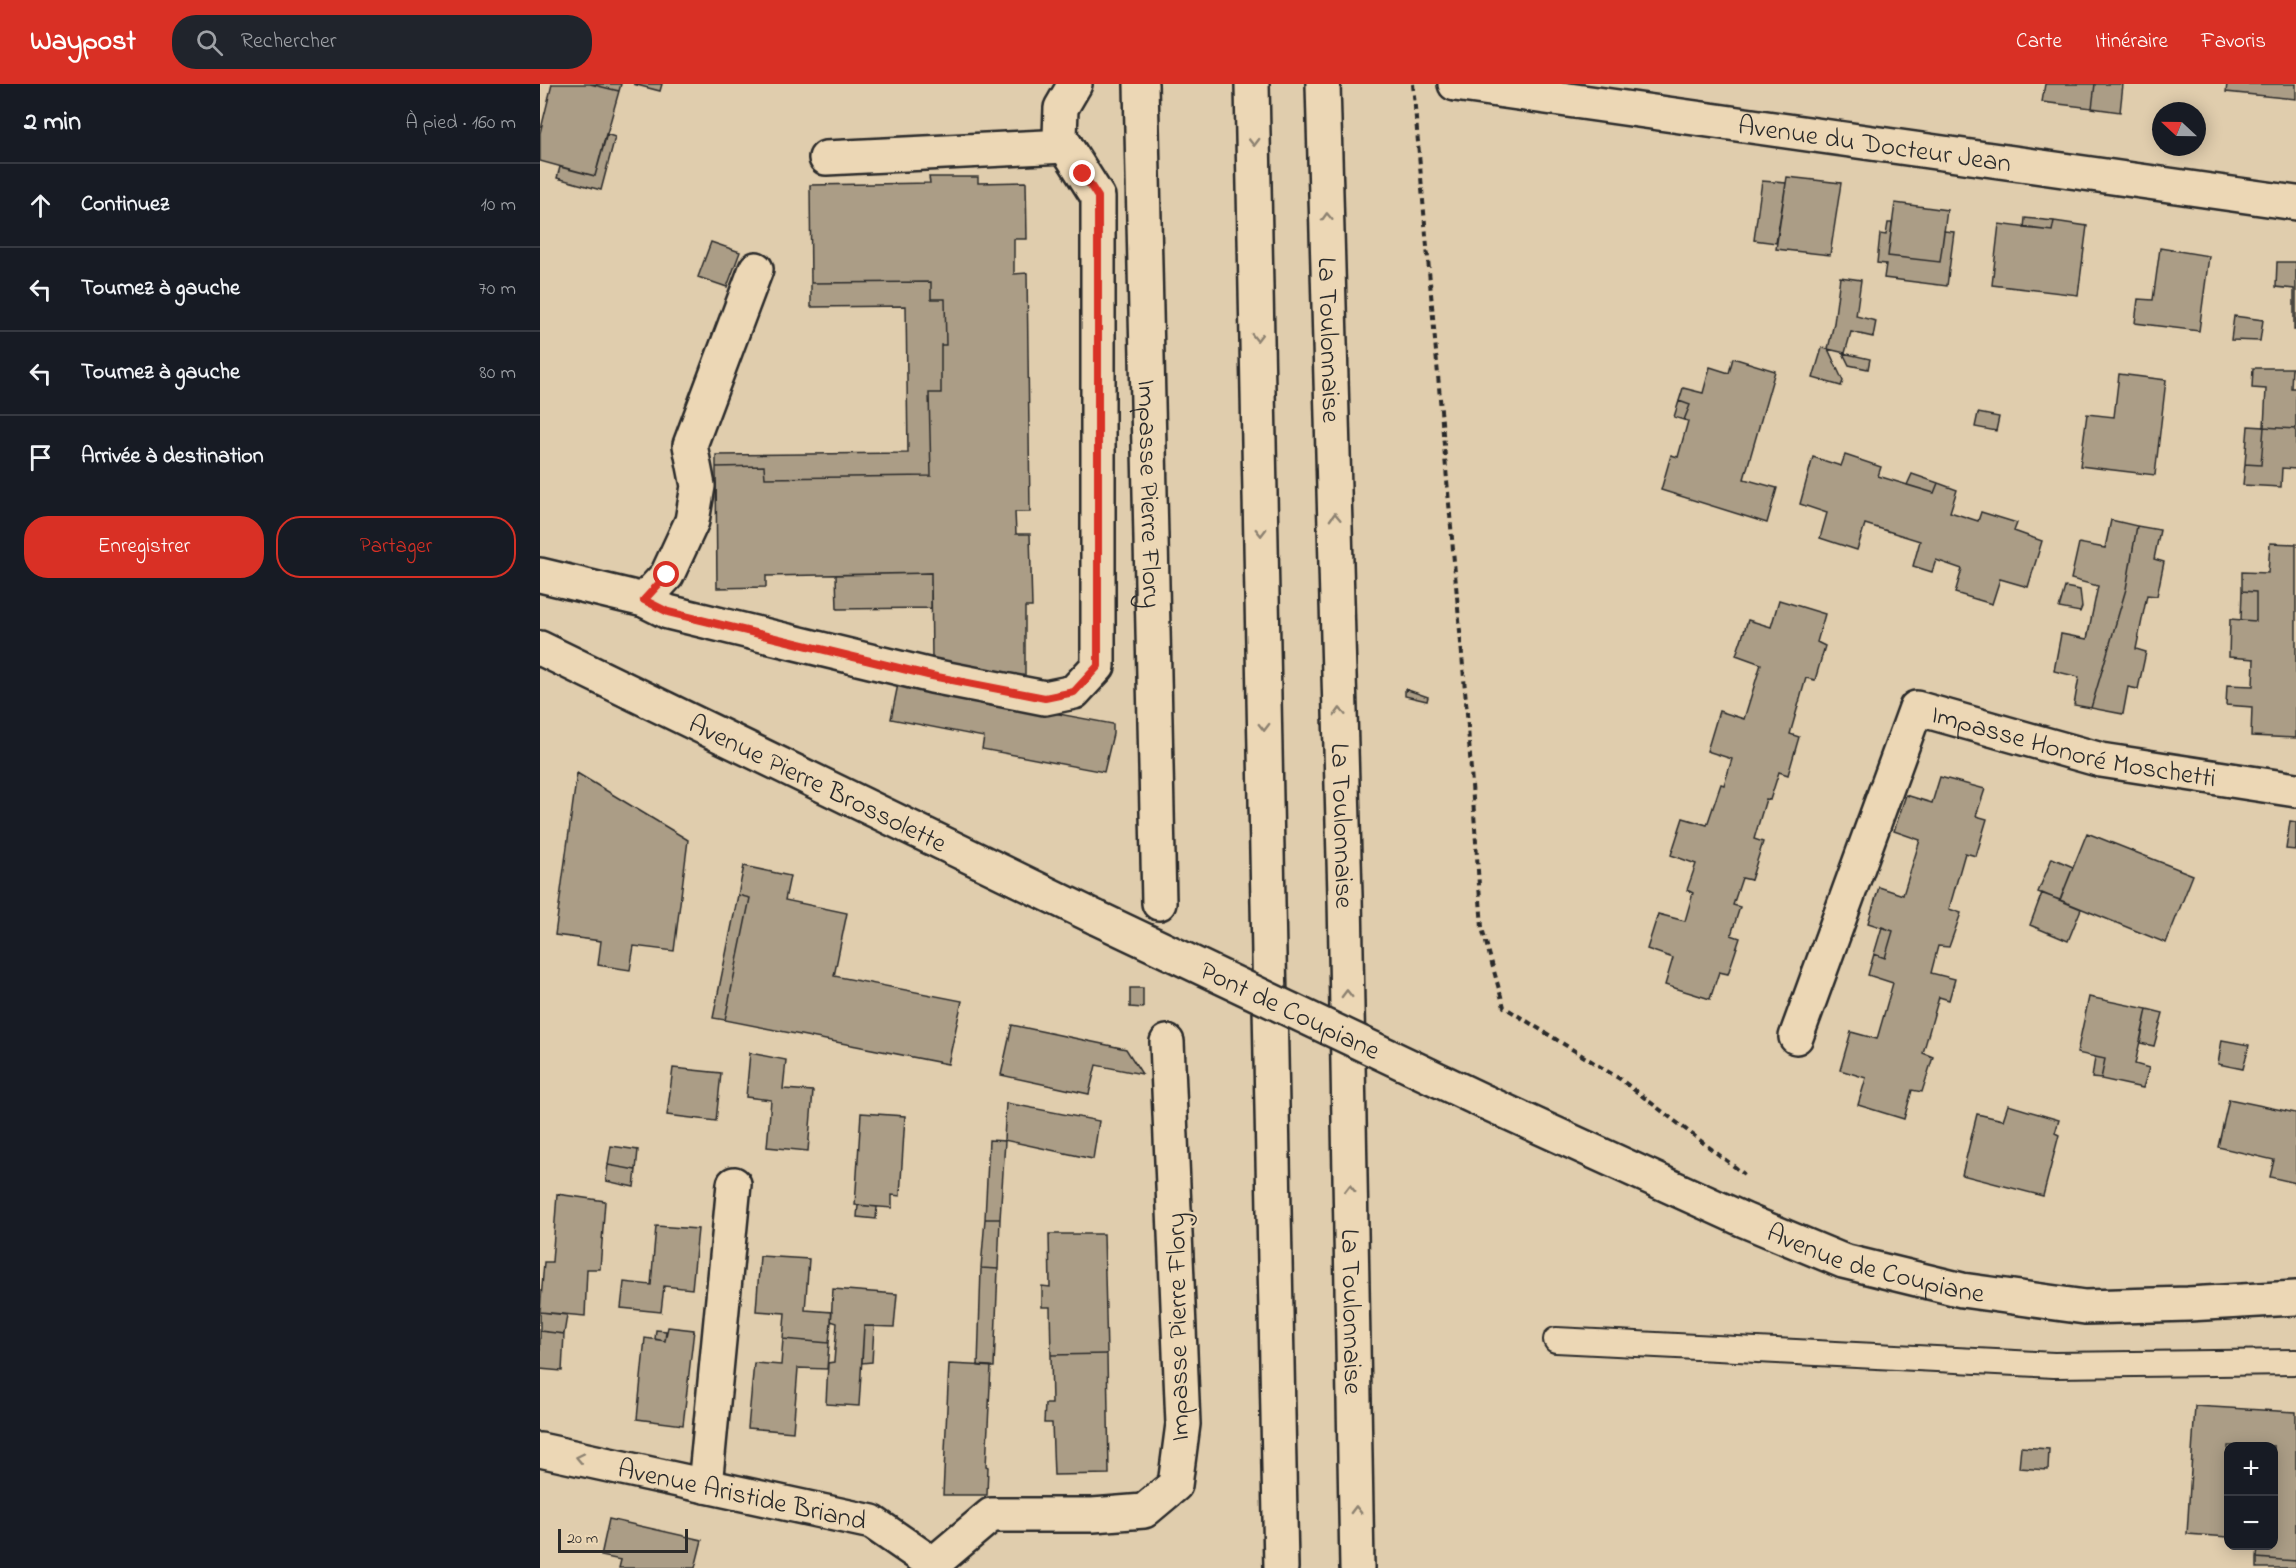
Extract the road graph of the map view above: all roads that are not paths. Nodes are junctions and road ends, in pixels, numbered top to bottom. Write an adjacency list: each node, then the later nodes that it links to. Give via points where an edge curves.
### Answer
1 (1075, 84): 6 (main road, via 1061,108 1060,137)
2 (1141, 84): 14 (main road, Impasse Pierre Flory)
3 (1252, 84): 26 (main road, one-way to 26)
4 (1323, 84): 27 (main road, La Toulonnaise, one-way to 4, via 1345,908)
5 (1455, 84): 8 (main road, Avenue du Docteur Jean)
6 (1066, 146): 7 (main road); 11 (main road, via 1098,197 1098,666 1074,692 1045,698 932,676 668,612)
7 (826, 158)
8 (2296, 203)
9 (756, 269): 11 (main road, via 690,445 698,486 692,521 667,575)
10 (540, 574): 11 (main road)
11 (644, 600)
12 (540, 648): 15 (main road, Avenue Pierre Brossolette)
13 (2296, 790): 16 (main road, Impasse Honoré Moschetti, via 2101,760 1916,708)
14 (1159, 903)
15 (1097, 918): 18 (main road, Pont de Coupiane, bridge)
16 (1797, 1037)
17 (1167, 1042): 25 (main road, Impasse Pierre Flory, via 1183,1424 1175,1485 1144,1511 991,1515)
18 (1485, 1102): 20 (main road, Avenue de Coupiane, via 1843,1261 1962,1290 2085,1307)
19 (734, 1184): 24 (main road)
20 (2296, 1298)
21 (1556, 1340): 22 (lane, via 2054,1365)
22 (2296, 1362)
23 (540, 1450): 24 (main road, Avenue Aristide Briand, one-way to 23)
24 (705, 1486): 25 (main road, Avenue Aristide Briand, via 872,1522)
25 (934, 1566)
26 (1281, 1568)
27 (1357, 1568)

